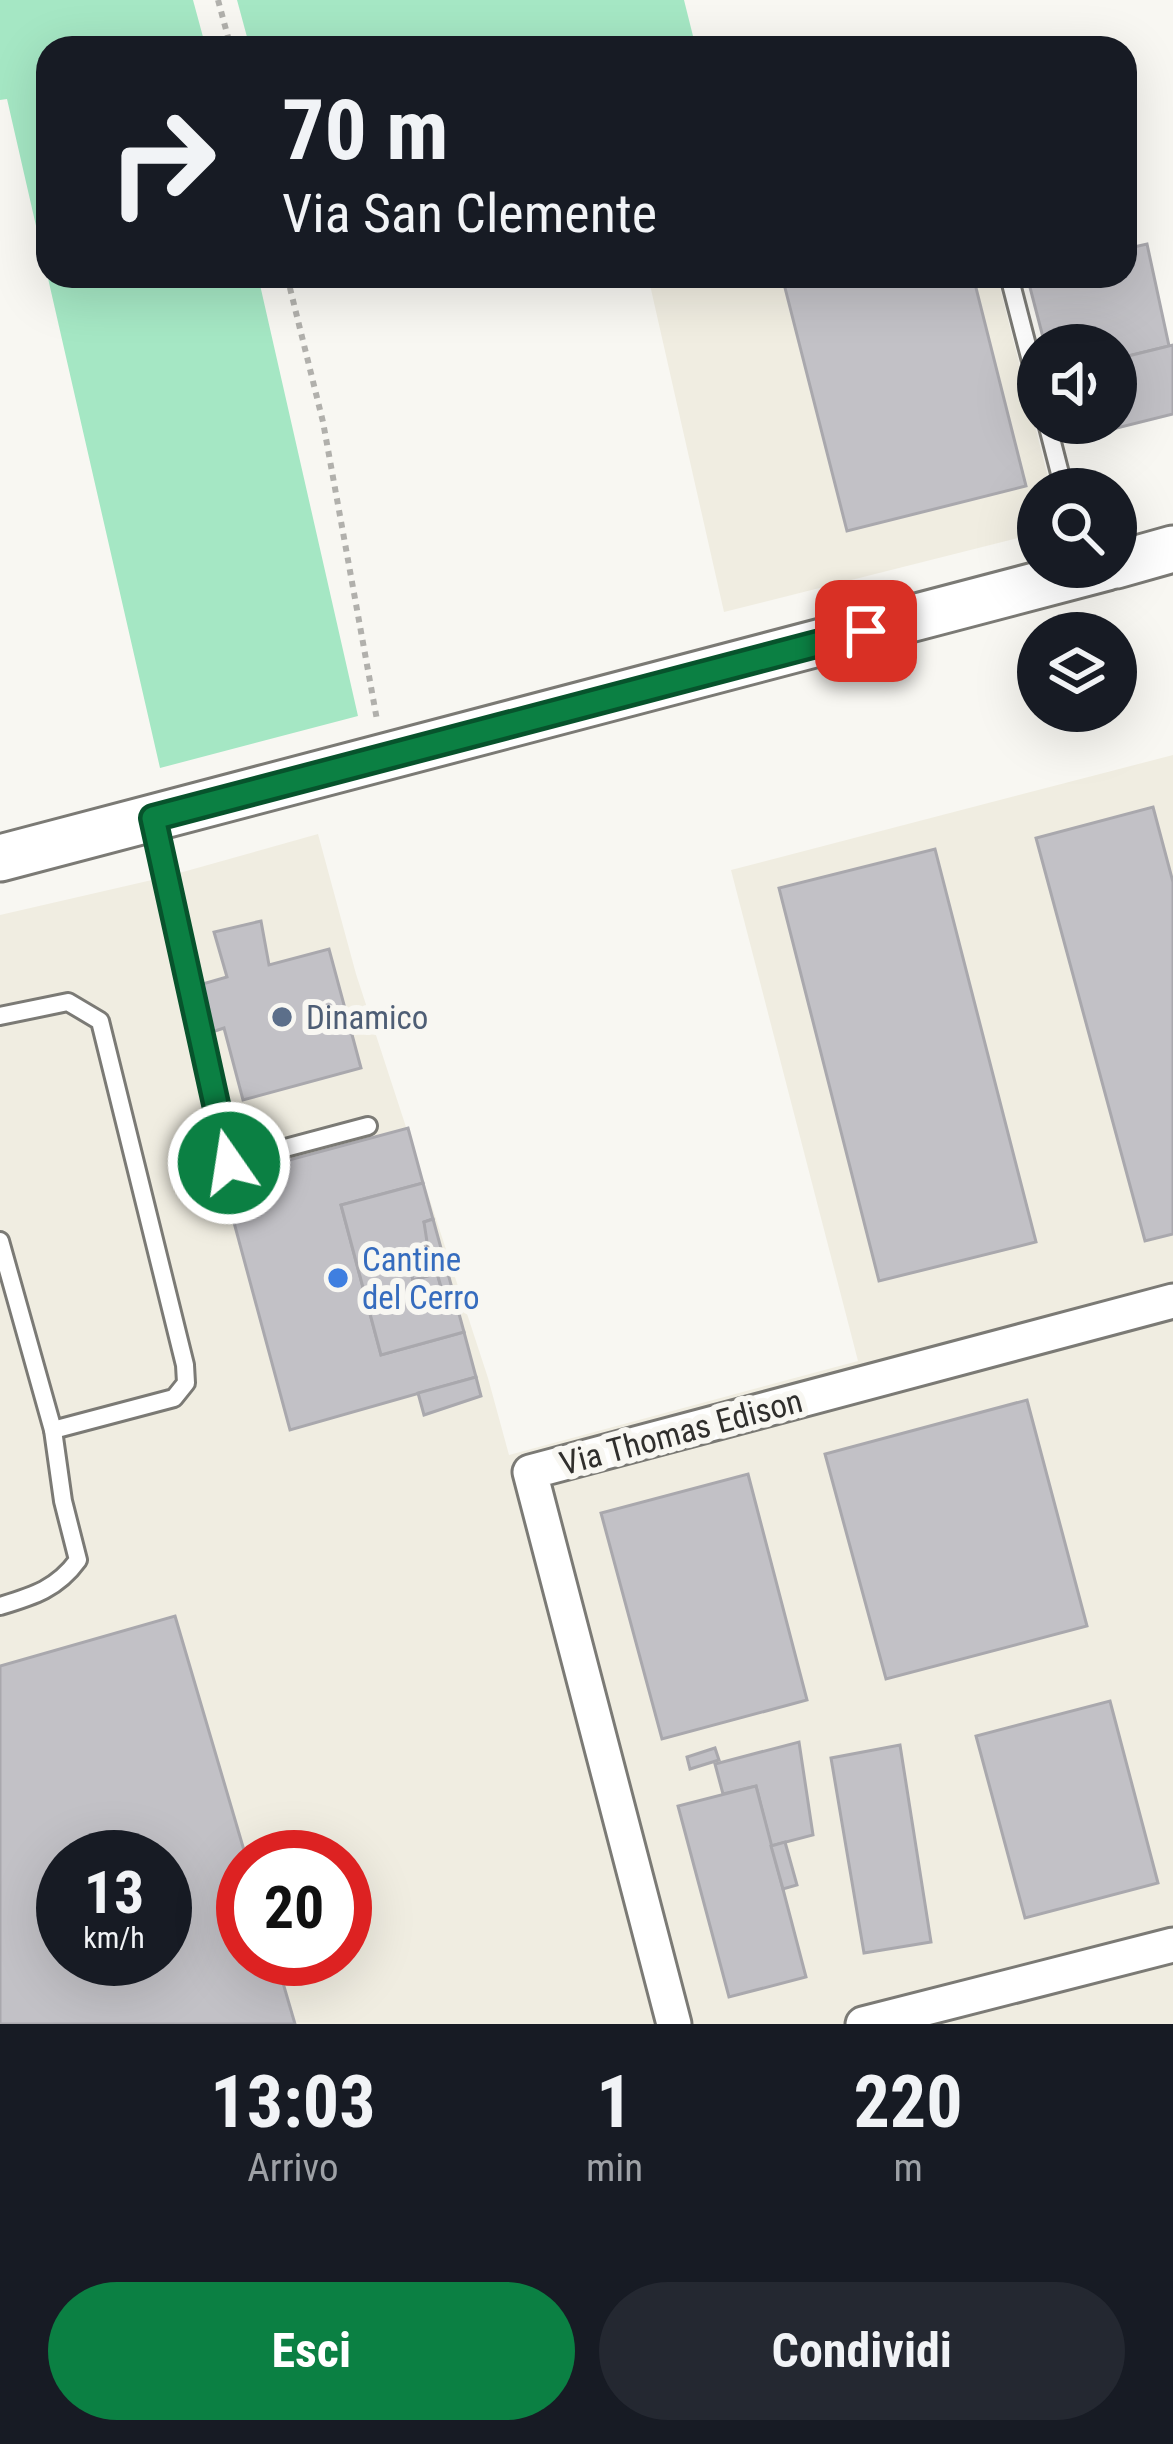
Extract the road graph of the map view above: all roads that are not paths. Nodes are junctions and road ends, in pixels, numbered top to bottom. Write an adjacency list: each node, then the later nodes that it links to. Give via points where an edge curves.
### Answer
1 (1012, 288): 2 (lane)
2 (1021, 324)
3 (1173, 549): 4 (main road)
4 (1137, 558)
5 (1023, 588): 6 (main road)
6 (153, 818): 7 (main road); 9 (lane, via 229,1163)
7 (0, 858)
8 (0, 1016): 12 (lane, via 68,1002 100,1021 185,1365 186,1383 174,1398)
9 (368, 1126)
10 (0, 1241): 12 (lane)
11 (1173, 1301): 15 (street, Via Thomas Edison, via 530,1472)
12 (53, 1430): 13 (lane, via 78,1560 62,1582)
13 (0, 1606)
14 (1173, 1945): 16 (street)
15 (674, 2024)
16 (863, 2024)

